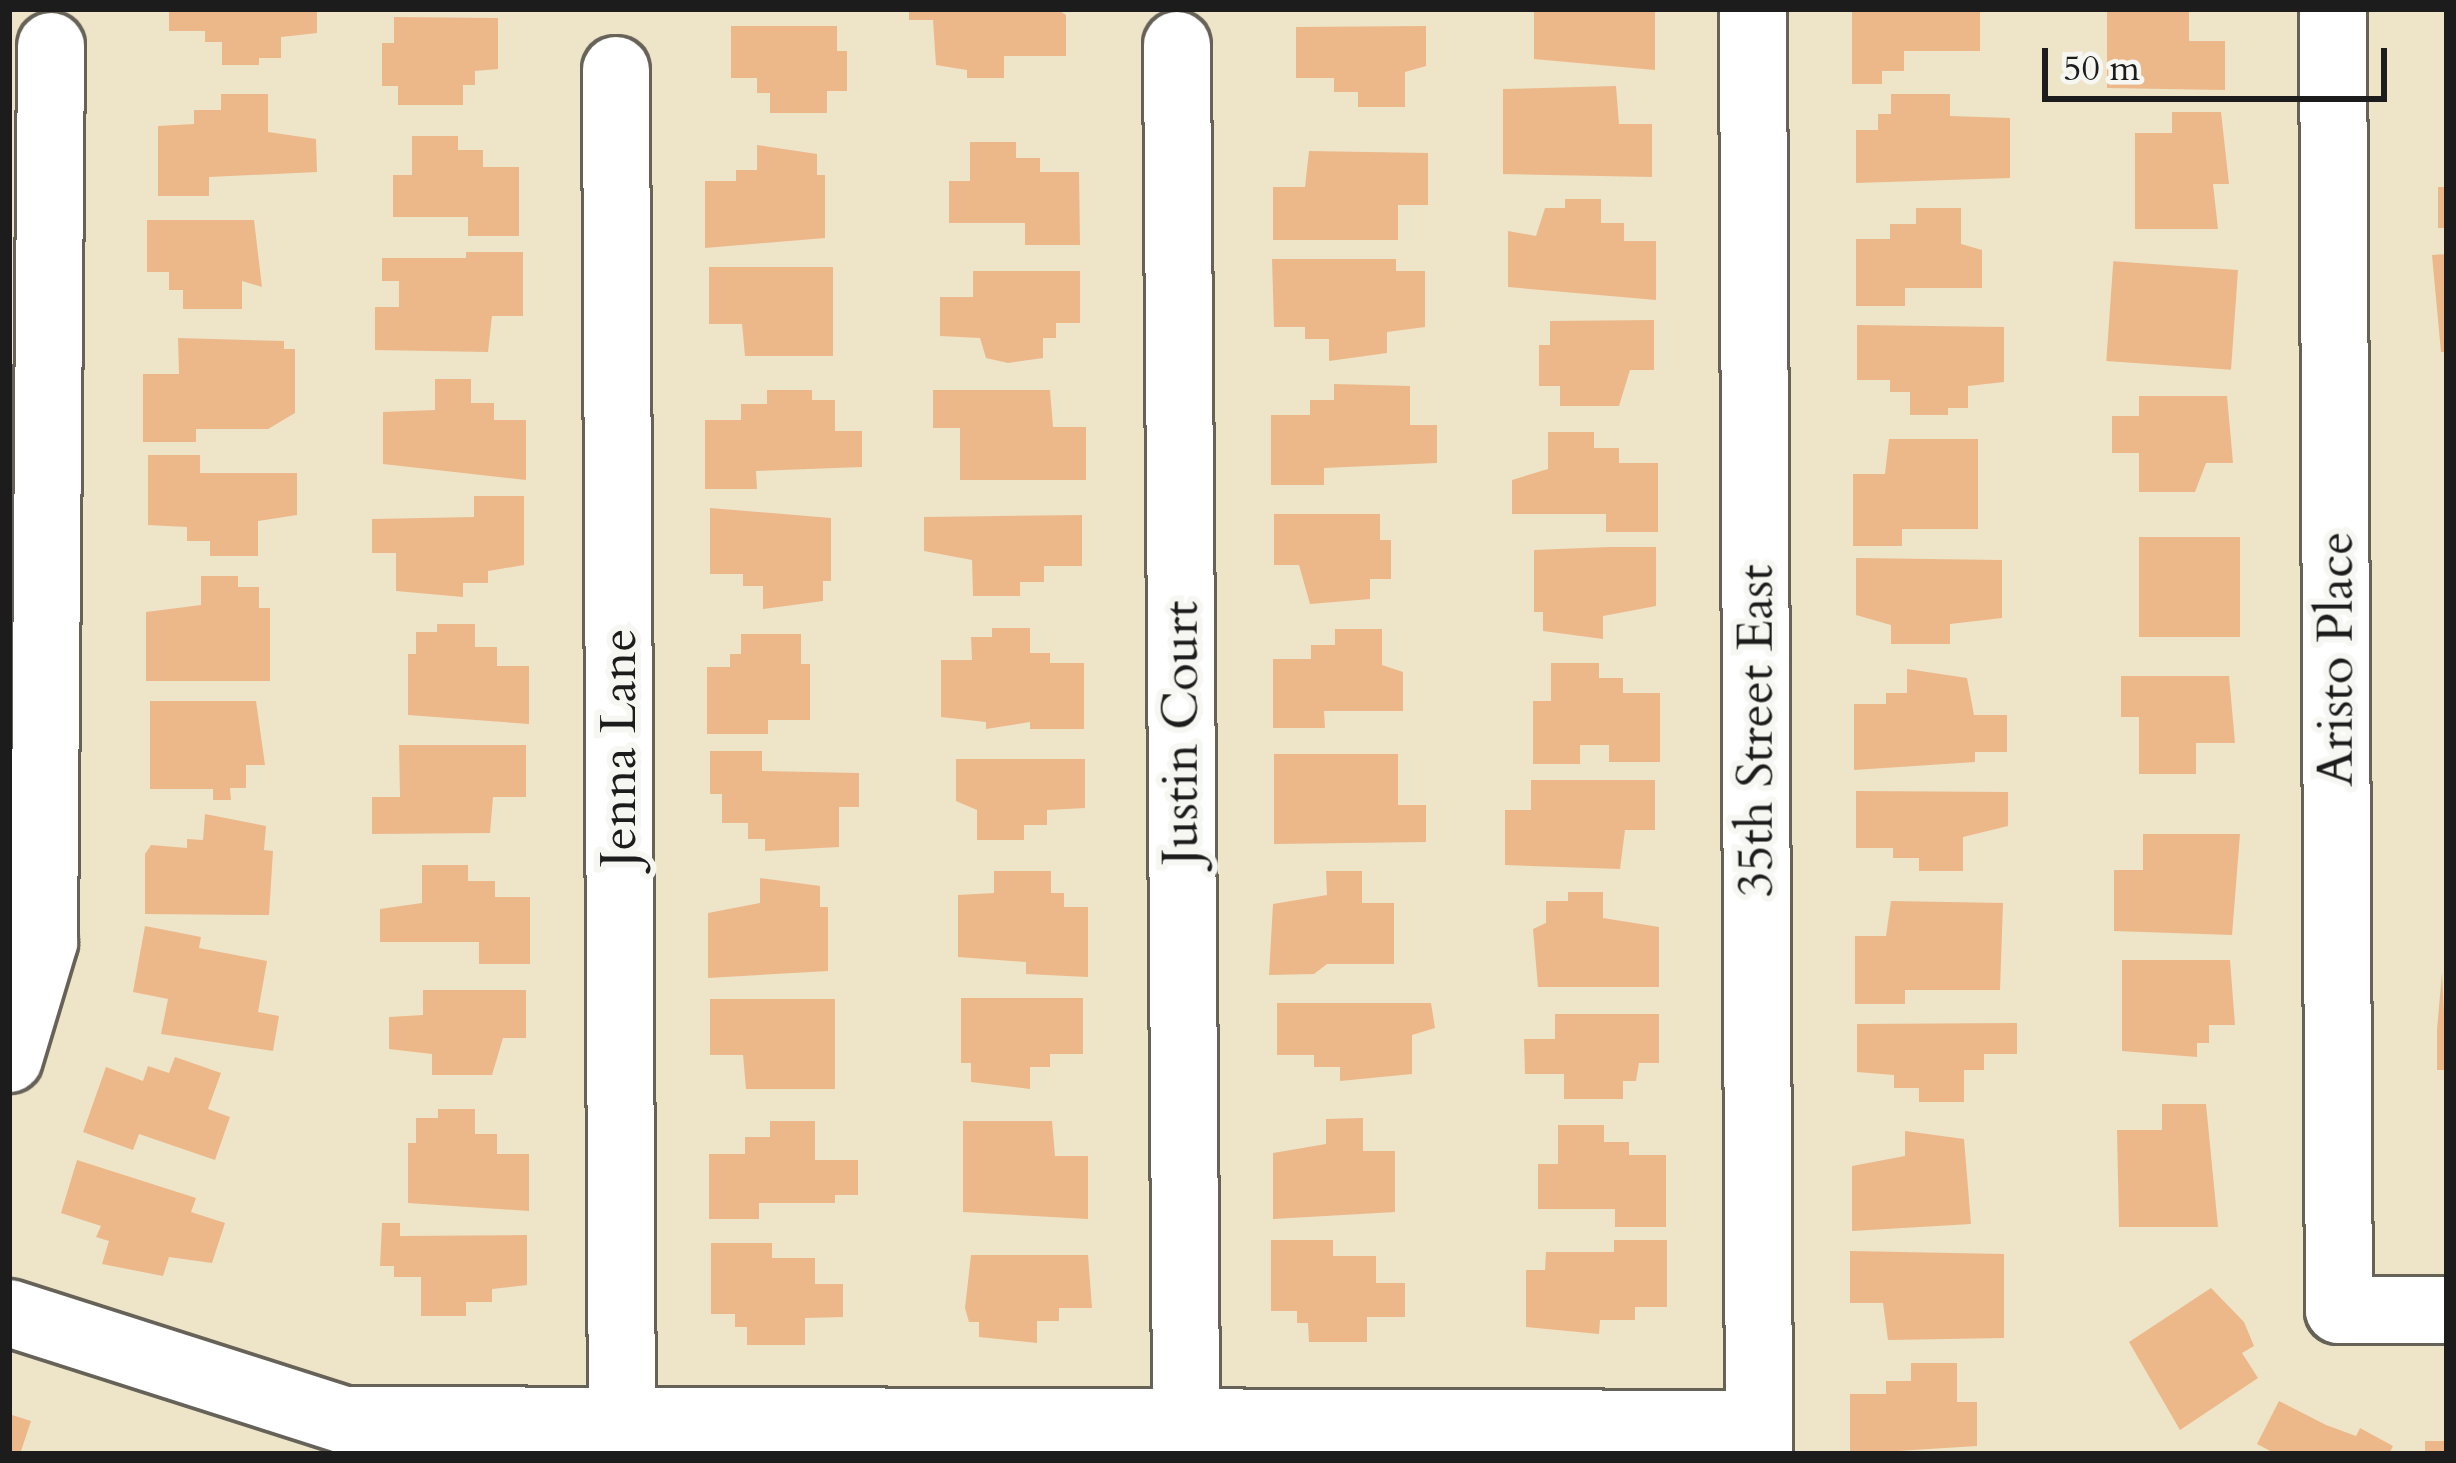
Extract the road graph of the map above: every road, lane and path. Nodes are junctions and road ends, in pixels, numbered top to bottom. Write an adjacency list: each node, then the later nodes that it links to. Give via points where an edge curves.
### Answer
1 (1753, 9): 11 (street, 35th Street East)
2 (2333, 9): 7 (street, Aristo Place, via 2339,1310)
3 (1177, 45): 9 (street, Justin Court)
4 (51, 46): 6 (street, via 44,942)
5 (616, 70): 10 (street, Jenna Lane)
6 (9, 1059)
7 (2447, 1310)
8 (9, 1312): 10 (street, via 345,1420)
9 (1186, 1420): 10 (street); 11 (street)
10 (622, 1426)
11 (1759, 1439)

